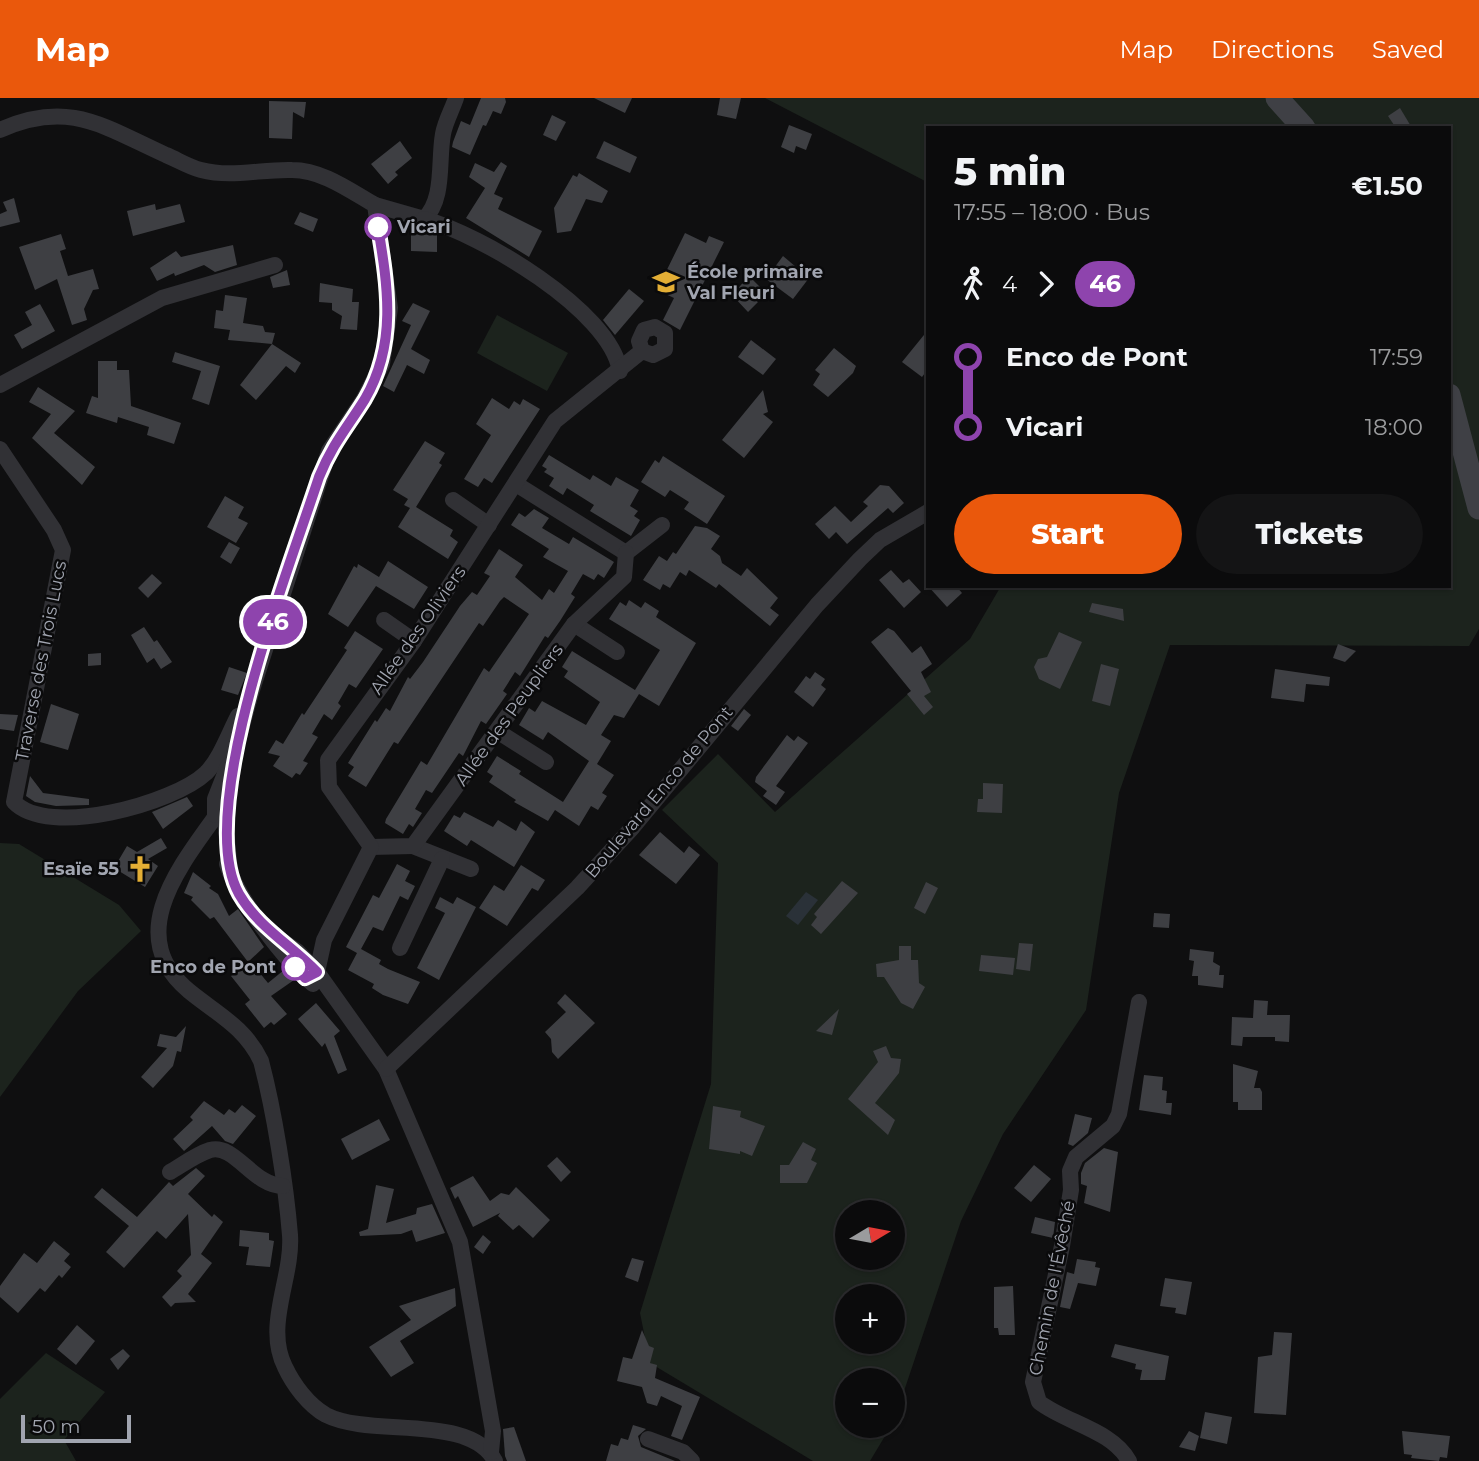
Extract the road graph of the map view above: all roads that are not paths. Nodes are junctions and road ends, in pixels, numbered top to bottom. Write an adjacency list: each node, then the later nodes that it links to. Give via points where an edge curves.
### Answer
1 (456, 98): 6 (street, via 443,133 436,197)
2 (1277, 98): 3 (main road)
3 (1302, 126)
4 (0, 130): 5 (street, via 54,114 87,119 198,170 221,174 294,170 331,179)
5 (375, 205): 6 (street); 24 (street, via 390,308 382,364 329,452)
6 (424, 219): 9 (street, via 517,262 590,319 614,349)
7 (275, 265): 10 (street, via 162,298)
8 (642, 351): 9 (street, Allée des Oliviers)
9 (620, 370): 13 (street, Allée des Oliviers, via 555,421)
10 (0, 385)
11 (1451, 403): 15 (main road)
12 (0, 449): 24 (street, Traverse des Trois Lucs, via 63,550 15,791 19,808 35,816 74,816 160,800 206,772)
13 (516, 484): 17 (street, Allée des Oliviers); 19 (street)
14 (453, 500): 17 (street)
15 (1479, 508)
16 (926, 513): 39 (street, Boulevard Enco de Pont, via 880,540 860,559 578,888)
17 (489, 525): 22 (street, Allée des Oliviers)
18 (662, 525): 19 (street)
19 (626, 553): 21 (street, Allée des Peupliers, via 624,577)
20 (384, 620): 22 (street)
21 (574, 624): 23 (street); 25 (street, Allée des Peupliers)
22 (414, 641): 30 (street, Allée des Oliviers, via 328,760 329,787)
23 (617, 652)
24 (251, 692): 26 (street)
25 (498, 730): 27 (street); 31 (street, Allée des Peupliers)
26 (235, 751): 28 (street); 29 (street, via 215,799)
27 (546, 762)
28 (229, 797): 29 (street); 34 (street, via 225,819)
29 (215, 818): 34 (street); 41 (street, via 168,890 160,909 158,941 164,959 187,989 237,1026 253,1044 267,1081)
30 (371, 846): 31 (street); 35 (street)
31 (413, 846): 32 (street)
32 (442, 859): 33 (street); 36 (street)
33 (471, 869)
34 (230, 872): 37 (street, via 239,893 269,932)
35 (324, 940): 37 (street); 37 (street)
36 (400, 948)
37 (304, 967): 39 (street, via 354,1020)
38 (1139, 1002): 45 (street, Chemin de l'Évêché, via 1119,1114 1113,1126 1076,1157 1070,1171 1062,1246 1033,1382 1040,1402 1088,1427 1125,1453)
39 (386, 1069): 43 (street, via 460,1242 493,1432)
40 (170, 1172): 41 (street, via 211,1149 226,1150 262,1181)
41 (283, 1186): 43 (street, via 290,1237 276,1338 293,1382 326,1415 363,1426 458,1434)
42 (648, 1440): 44 (street, via 683,1452)
43 (493, 1457)
44 (692, 1461)
45 (1129, 1461)

